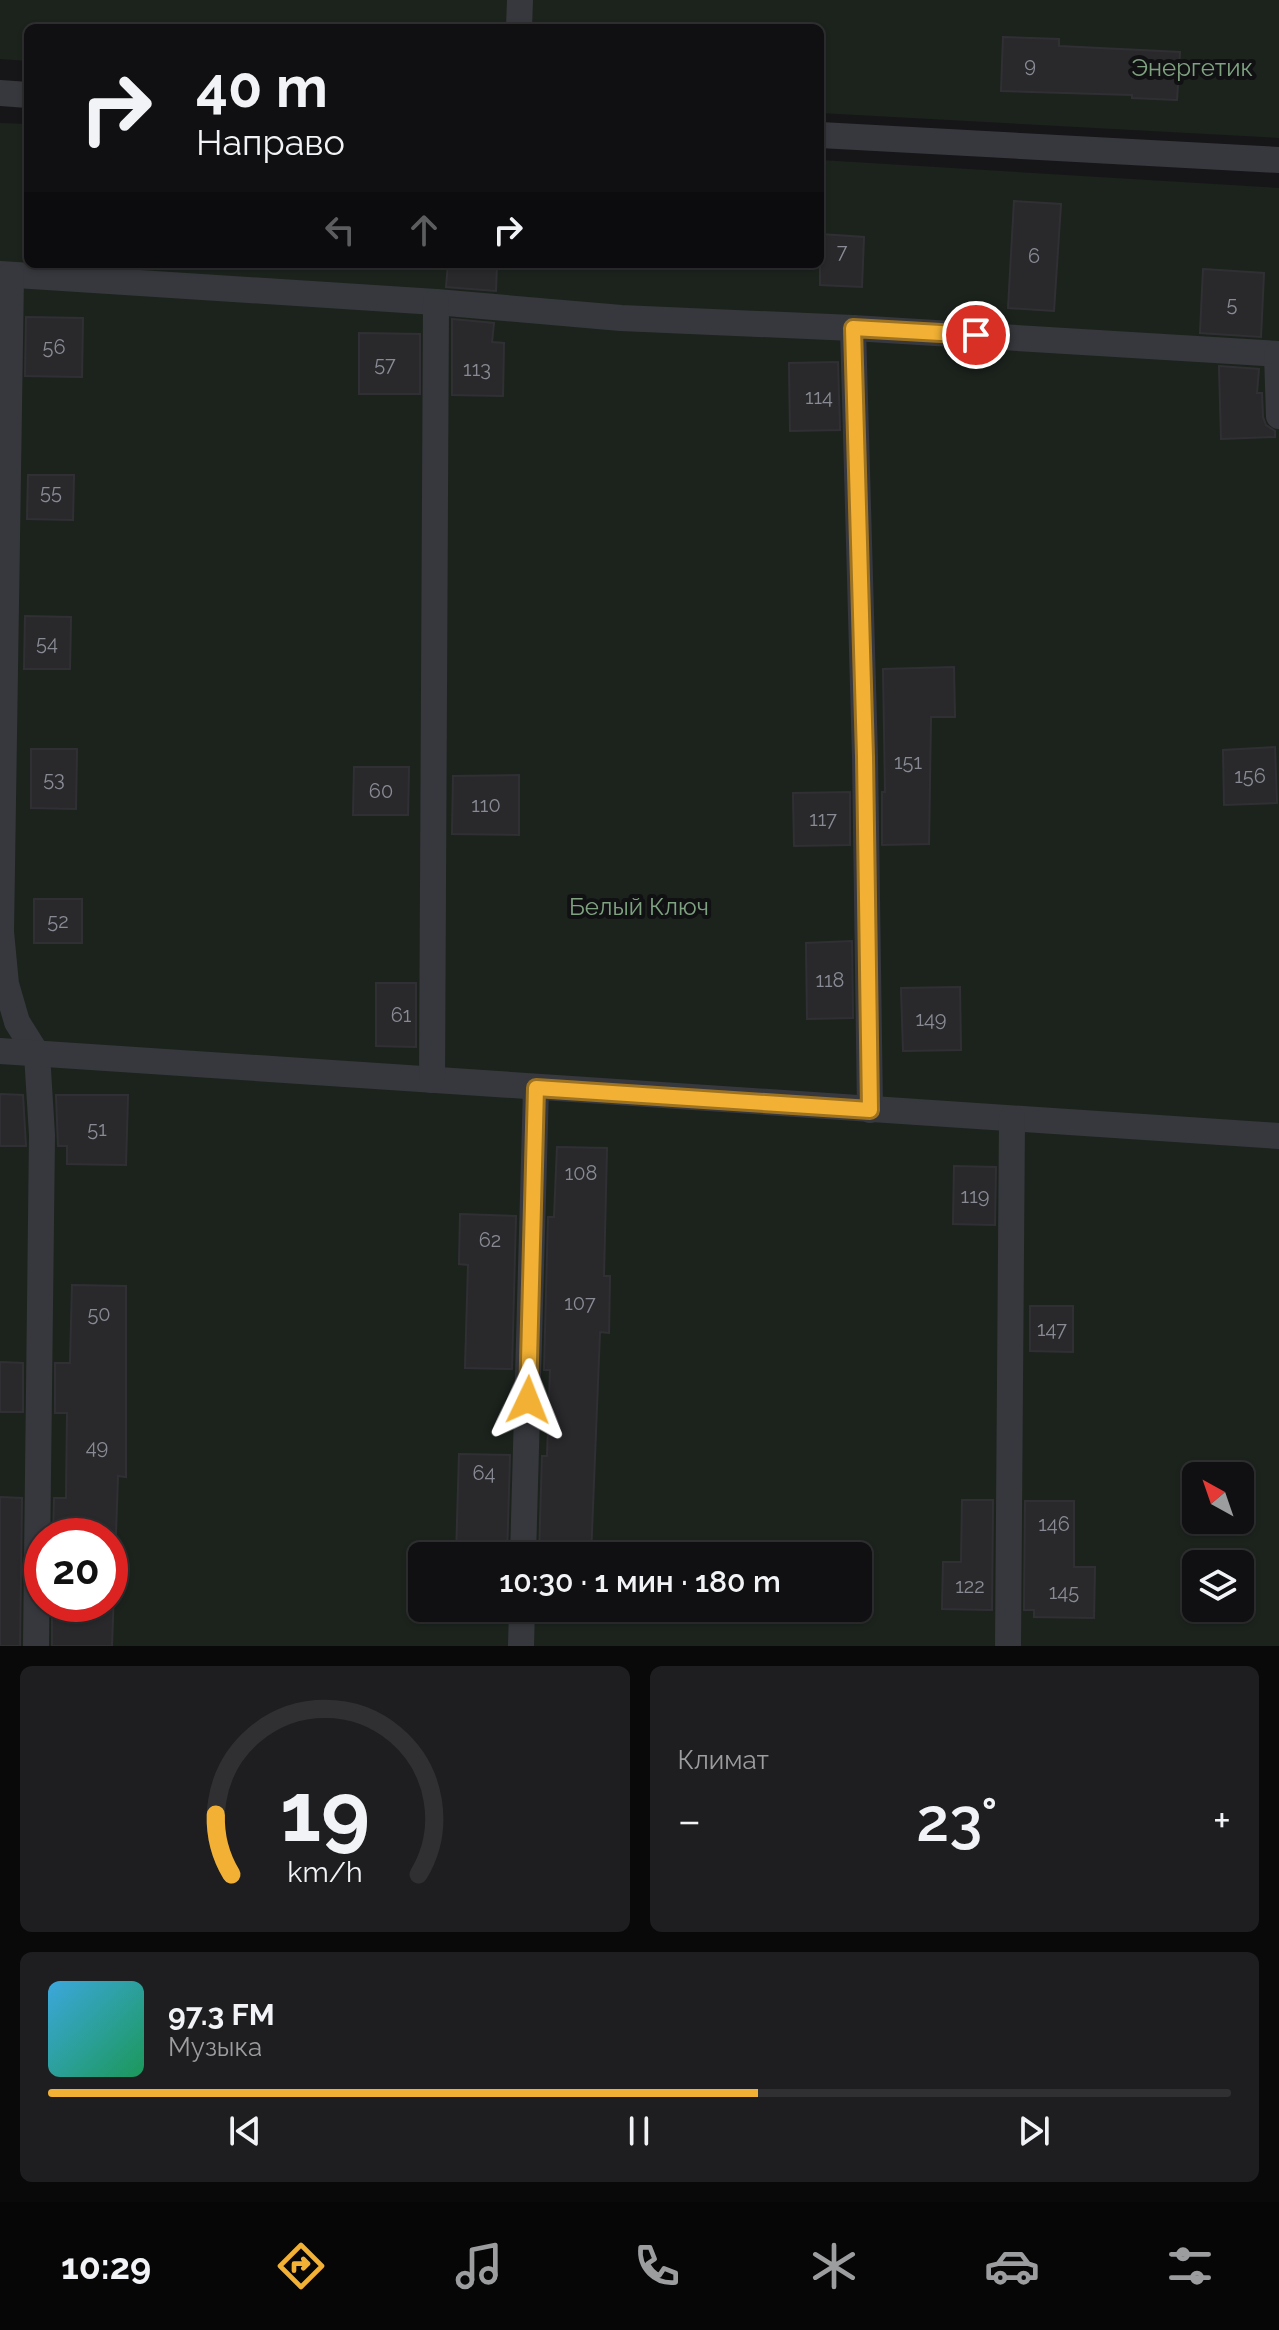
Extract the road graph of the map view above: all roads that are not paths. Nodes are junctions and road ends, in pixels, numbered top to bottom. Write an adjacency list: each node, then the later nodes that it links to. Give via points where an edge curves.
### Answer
1 (520, 0): 2 (lane)
2 (519, 24)
3 (0, 93): 4 (lane)
4 (24, 95)
5 (824, 135): 6 (lane)
6 (1279, 160)
7 (6, 275): 8 (lane); 13 (lane, via 1,932 6,984 17,1022)
8 (436, 302): 9 (lane, via 621,318); 14 (lane)
9 (853, 328): 10 (lane); 16 (lane)
10 (1278, 354): 11 (lane)
11 (1279, 416)
12 (0, 1051): 13 (lane)
13 (37, 1054): 14 (lane); 21 (lane, via 42,1135)
14 (432, 1080): 15 (lane)
15 (536, 1088): 16 (lane); 19 (lane)
16 (870, 1110): 17 (lane)
17 (1012, 1119): 18 (lane); 23 (lane)
18 (1279, 1136)
19 (523, 1542)
20 (522, 1622): 22 (lane)
21 (36, 1646)
22 (521, 1646)
23 (1008, 1646)

